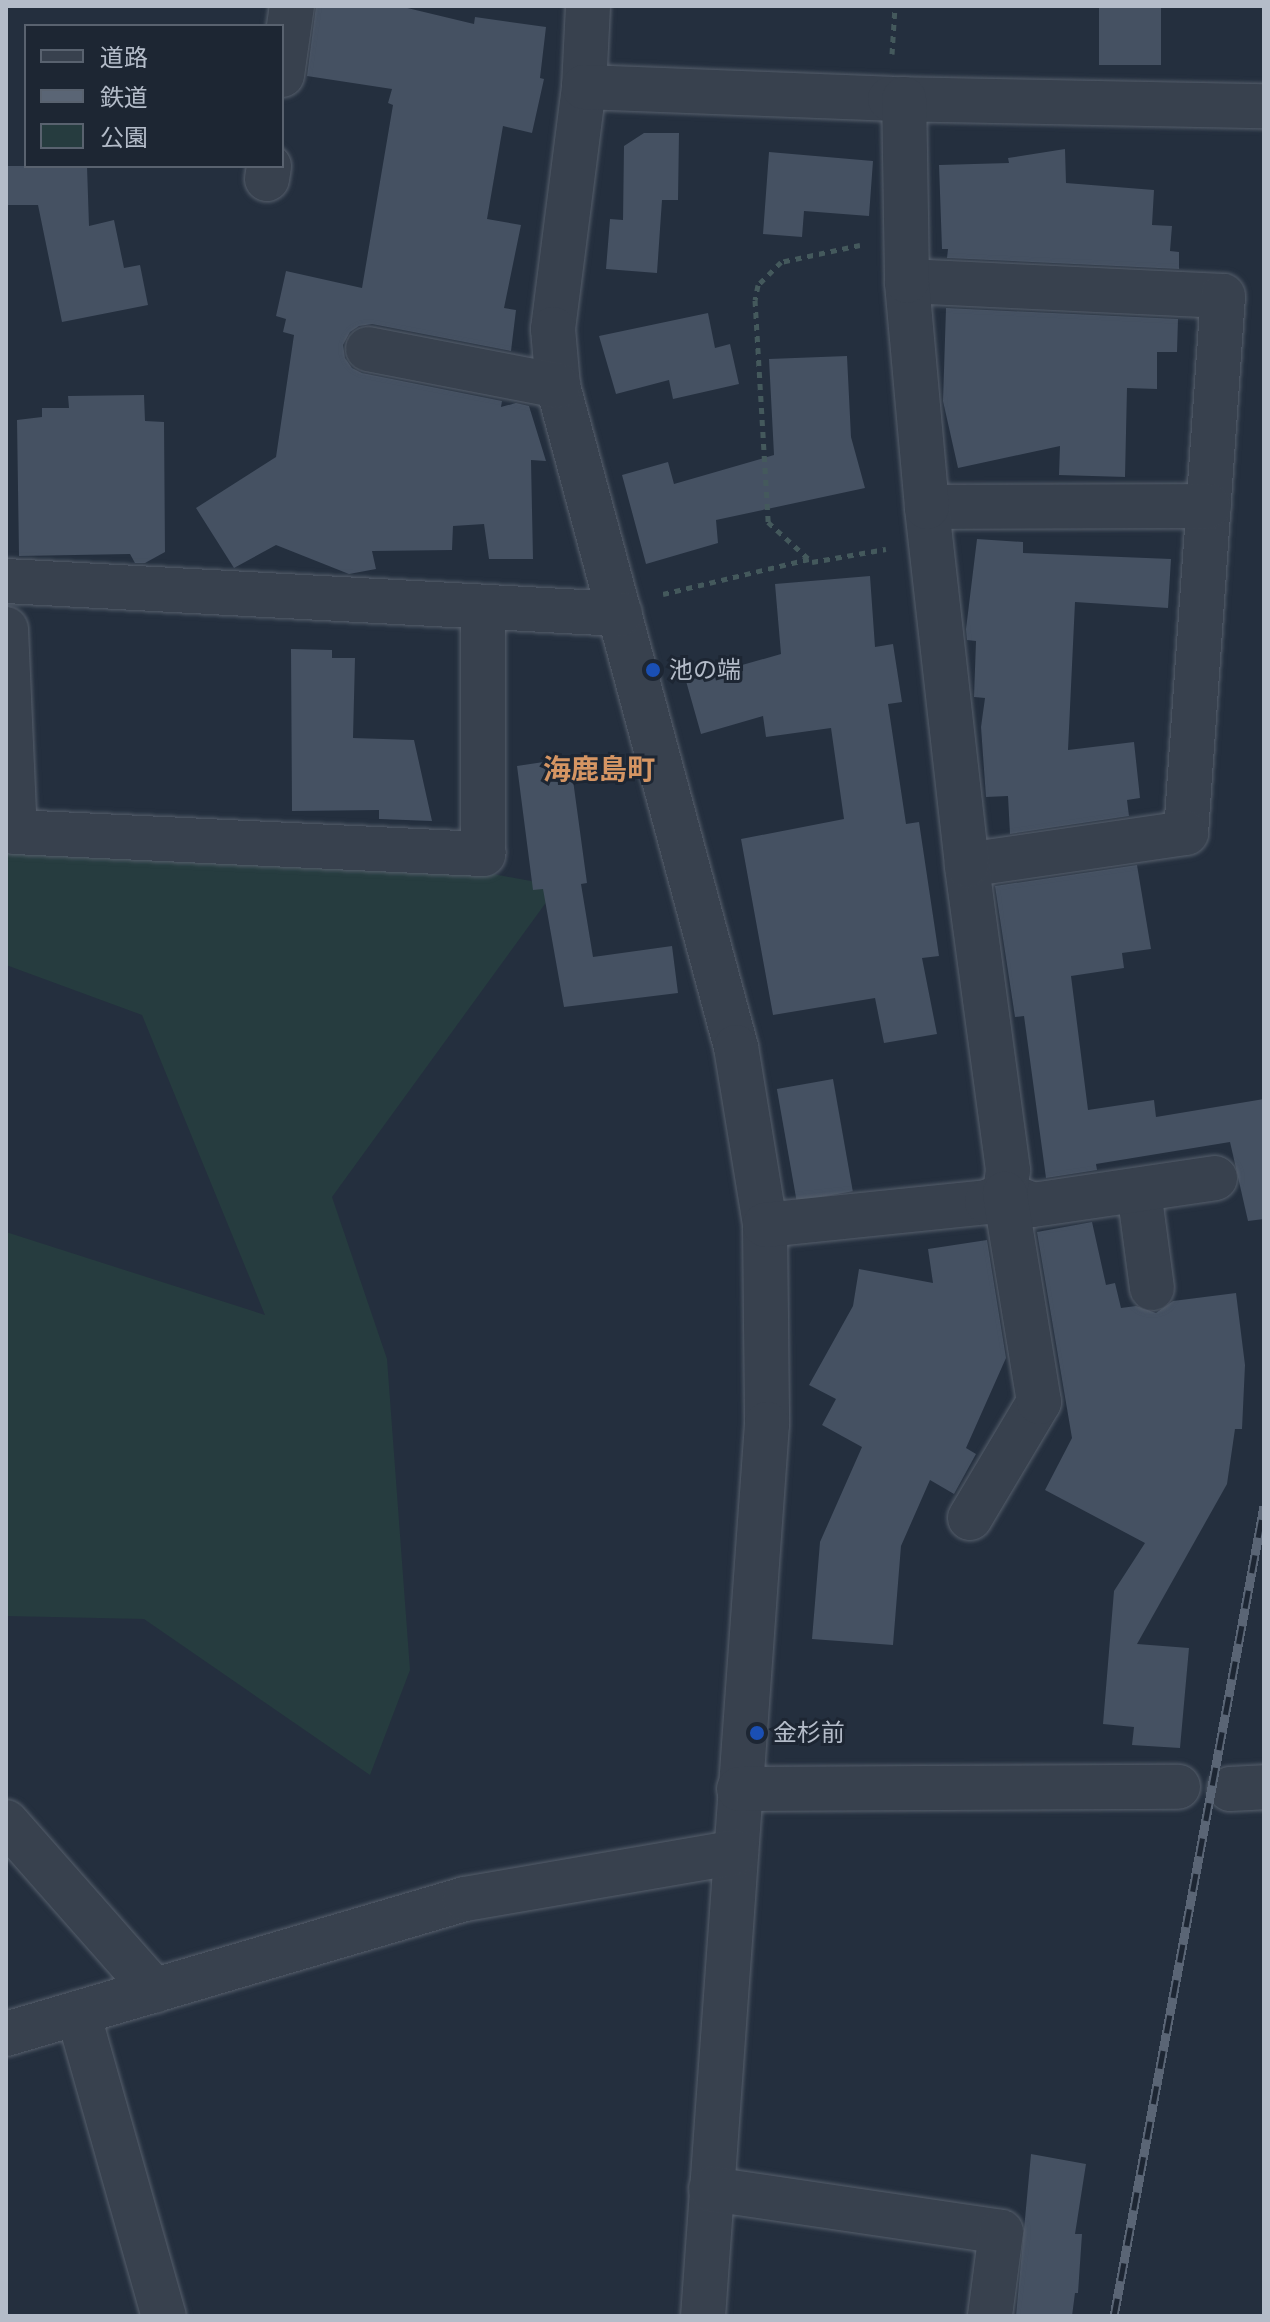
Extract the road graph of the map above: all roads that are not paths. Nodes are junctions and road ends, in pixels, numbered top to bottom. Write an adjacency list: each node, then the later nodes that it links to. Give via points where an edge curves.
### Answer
1 (292, 6): 3 (street)
2 (588, 6): 4 (street)
3 (284, 61)
4 (584, 87): 5 (street); 9 (street, via 553,329)
5 (904, 99): 6 (street); 7 (street)
6 (1264, 106)
7 (907, 281): 10 (street, via 1223,296); 11 (street)
8 (368, 349): 9 (street)
9 (558, 386): 13 (street)
10 (1209, 506): 11 (street); 16 (street, via 1186,833)
11 (929, 524): 16 (street)
12 (6, 581): 14 (street)
13 (639, 604): 14 (street); 20 (street, via 736,1047)
14 (483, 608): 15 (street, via 483,854 15,832)
15 (6, 637)
16 (967, 865): 19 (street, via 1008,1170)
17 (1215, 1178): 18 (street)
18 (1139, 1191): 19 (street, via 1033,1205); 21 (street)
19 (1005, 1194): 20 (street, via 987,1202); 22 (street, via 1039,1402)
20 (765, 1225): 24 (street, via 767,1424)
21 (1152, 1288)
22 (970, 1518)
23 (1178, 1787): 24 (street)
24 (739, 1789): 26 (street)
25 (6, 1822): 27 (street)
26 (736, 1852): 27 (street, via 465,1899); 30 (street)
27 (155, 1991): 28 (street)
28 (78, 2013): 29 (street); 31 (street)
29 (6, 2034)
30 (711, 2189): 32 (street); 33 (street, via 1001,2232)
31 (164, 2316)
32 (703, 2316)
33 (990, 2316)

